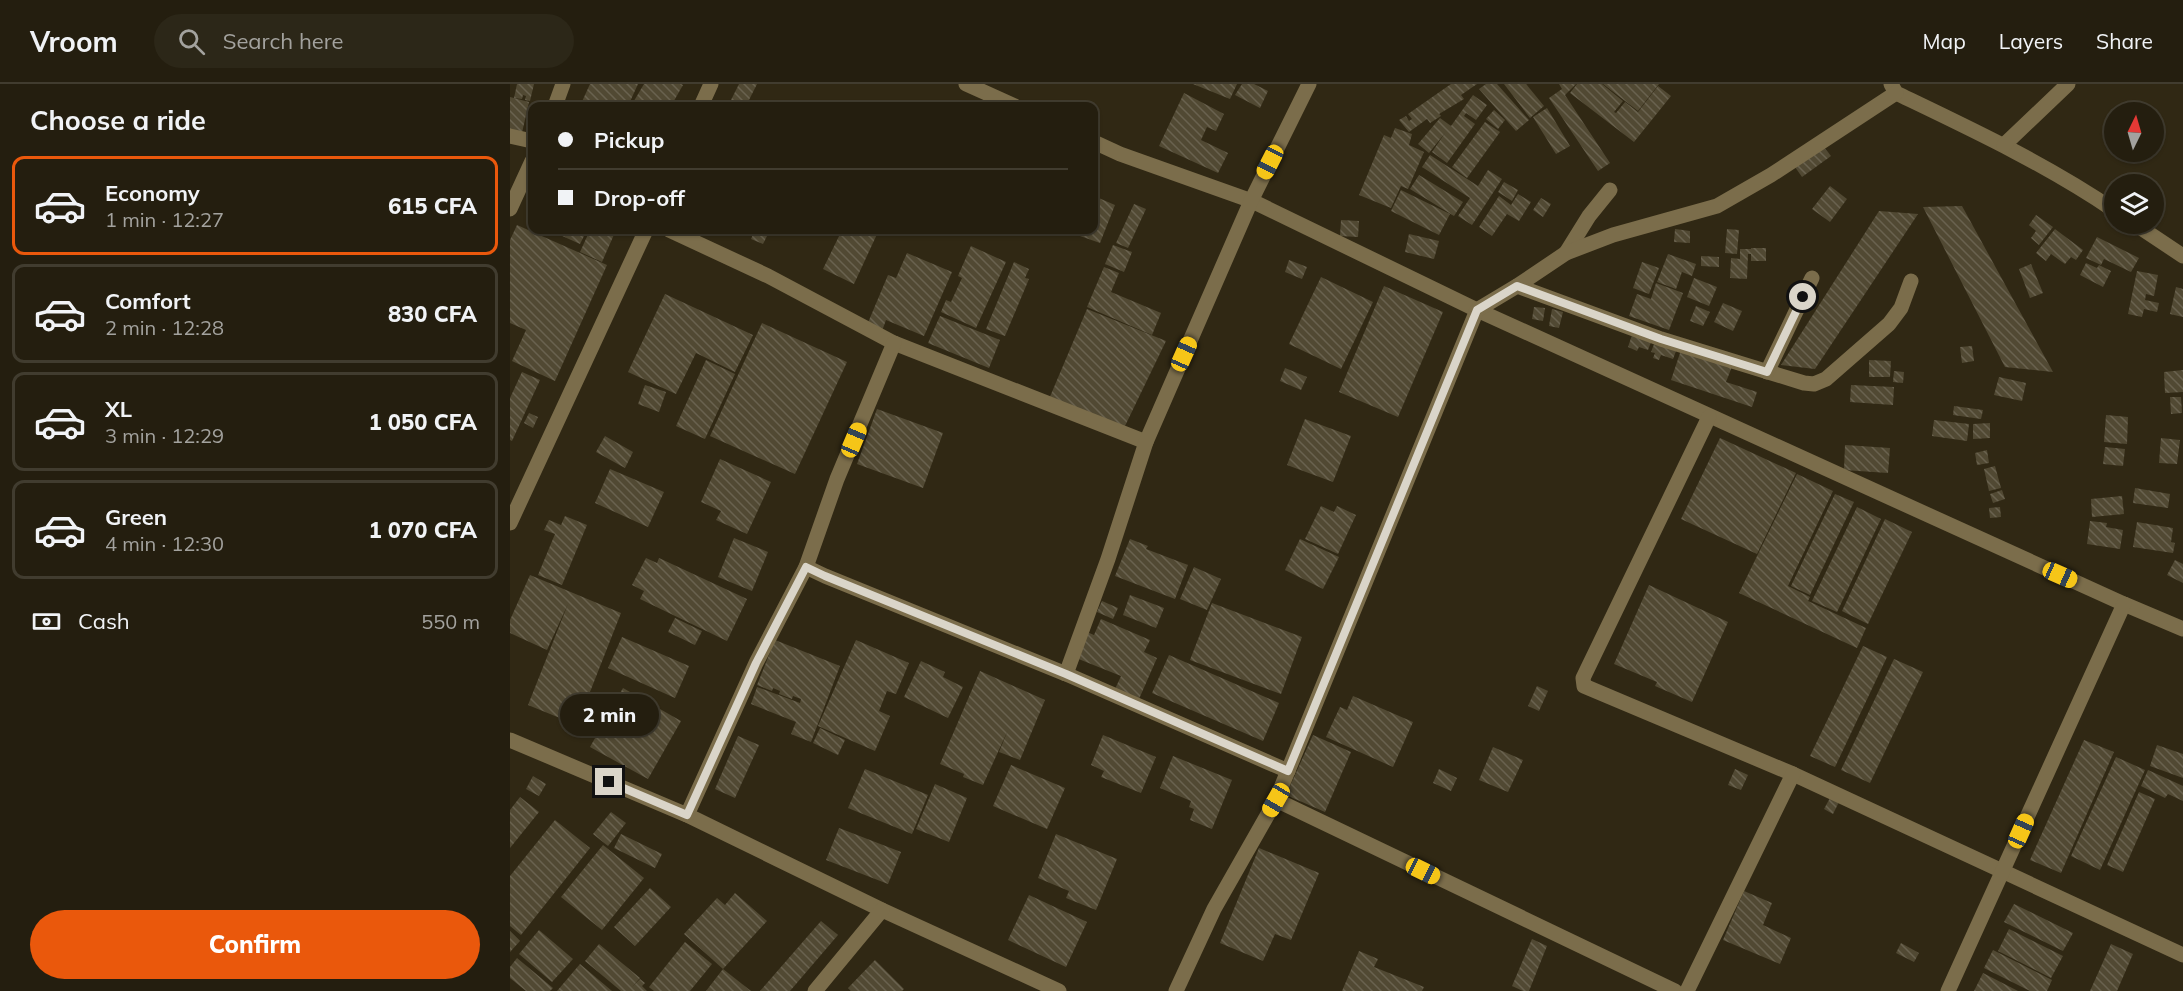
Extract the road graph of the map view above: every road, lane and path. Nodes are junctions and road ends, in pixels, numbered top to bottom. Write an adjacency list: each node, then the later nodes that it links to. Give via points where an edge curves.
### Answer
1 (563, 84): 7 (street)
2 (711, 84): 8 (street)
3 (966, 84): 9 (street)
4 (1309, 84): 16 (street)
5 (2068, 84): 13 (street)
6 (1894, 89): 13 (street); 22 (street, via 1770,175 1717,206)
7 (556, 102)
8 (703, 102)
9 (1006, 102)
10 (510, 136): 11 (street)
11 (528, 140)
12 (1098, 144): 16 (street)
13 (2004, 145): 17 (street)
14 (528, 170): 18 (street)
15 (1610, 190): 22 (street)
16 (1251, 201): 27 (street); 31 (street)
17 (2104, 204)
18 (510, 209)
19 (644, 234): 32 (street)
20 (678, 234): 28 (street, via 768,276)
21 (2149, 234): 23 (street)
22 (1566, 252): 26 (street)
23 (2183, 256)
24 (1812, 278): 29 (street)
25 (1911, 281): 29 (street, via 1901,308 1889,324 1826,380 1804,383)
26 (1517, 286): 27 (street); 29 (street, via 1661,339)
27 (1477, 310): 30 (street); 38 (street)
28 (894, 343): 31 (street); 33 (street, via 837,479)
29 (1767, 372)
30 (1709, 417): 34 (street); 39 (street, via 1583,682 1584,686)
31 (1146, 442): 36 (street)
32 (510, 523)
33 (806, 567): 36 (street); 41 (street, via 756,663)
34 (2124, 604): 35 (street); 42 (street)
35 (2183, 629)
36 (1066, 674): 38 (street)
37 (510, 740): 41 (street)
38 (1288, 771): 40 (street)
39 (1793, 774): 42 (street); 49 (street)
40 (1276, 800): 47 (street, via 1214,909); 48 (street)
41 (687, 815): 43 (street)
42 (2002, 872): 44 (street); 50 (street)
43 (882, 910): 45 (street); 46 (street)
44 (2183, 955)
45 (815, 991)
46 (1059, 991)
47 (1176, 991)
48 (1675, 991)
49 (1687, 991)
50 (1947, 991)

